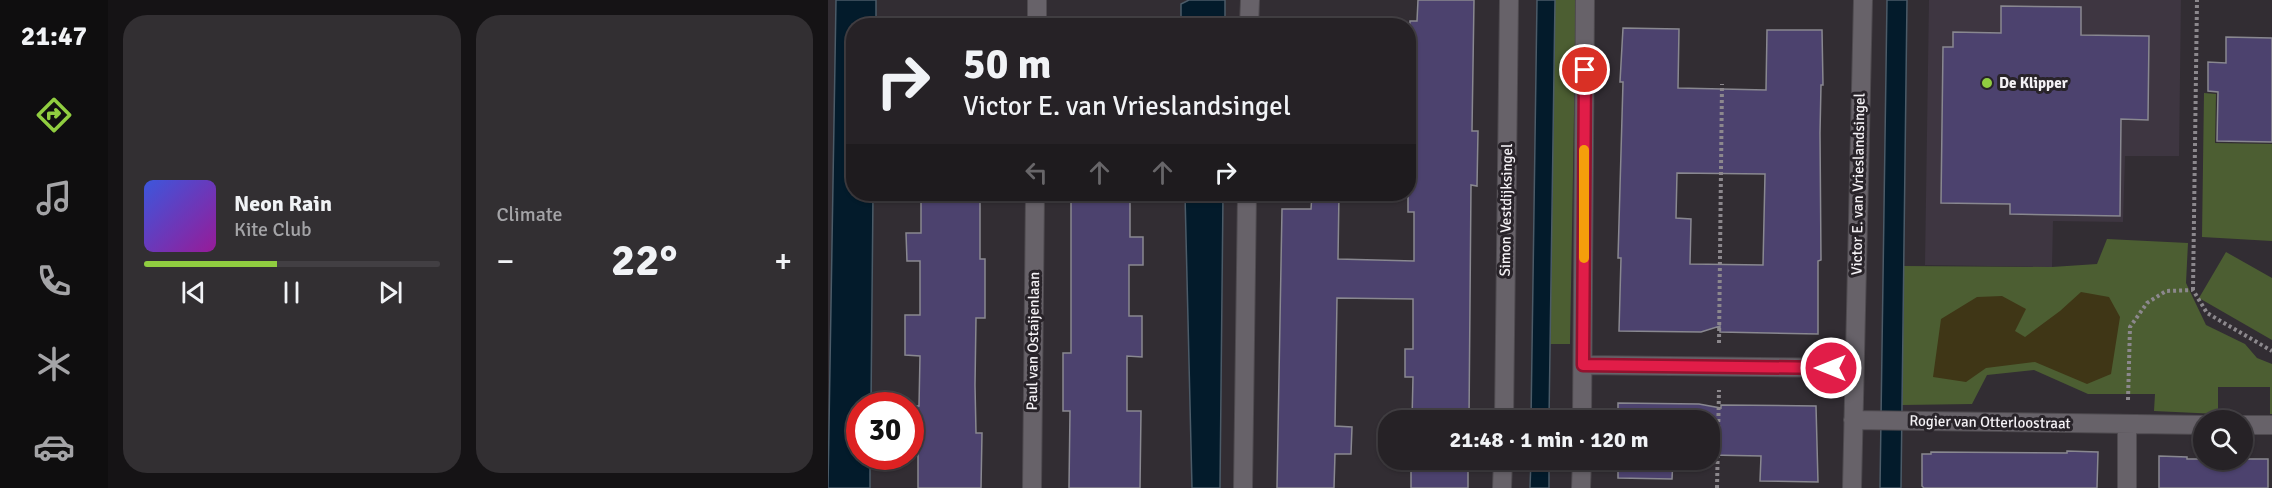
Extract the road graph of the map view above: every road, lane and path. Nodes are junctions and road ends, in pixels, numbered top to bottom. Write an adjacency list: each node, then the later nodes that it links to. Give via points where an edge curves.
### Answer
1 (1037, 0): 7 (street)
2 (1250, 0): 8 (street)
3 (1509, 0): 17 (street, Simon Vestdijksingel)
4 (1585, 0): 14 (street)
5 (1863, 0): 16 (street, Victor E. van Vrieslandsingel)
6 (2197, 0): 12 (path)
7 (1037, 18)
8 (1249, 18)
9 (1722, 84): 15 (path)
10 (1035, 201): 26 (street, Paul van Ostaijenlaan)
11 (1247, 201): 27 (street)
12 (2193, 290): 13 (path, via 2207,313); 20 (path, via 2166,291 2147,303 2130,327)
13 (2272, 351)
14 (1583, 365): 15 (street); 18 (street)
15 (1719, 366): 16 (street); 30 (path)
16 (1854, 368): 19 (street, Victor E. van Vrieslandsingel)
17 (1504, 410)
18 (1582, 410)
19 (1853, 420): 20 (street, Rogier van Otterloostraat); 31 (street, Victor E. van Vrieslandsingel)
20 (2127, 424): 21 (street, Rogier van Otterloostraat); 32 (street)
21 (2193, 424)
22 (2253, 425): 23 (street)
23 (2272, 425)
24 (1503, 470): 28 (street)
25 (1582, 470): 29 (street)
26 (1032, 488)
27 (1244, 488)
28 (1502, 488)
29 (1581, 488)
30 (1718, 488)
31 (1852, 488)
32 (2127, 488)

